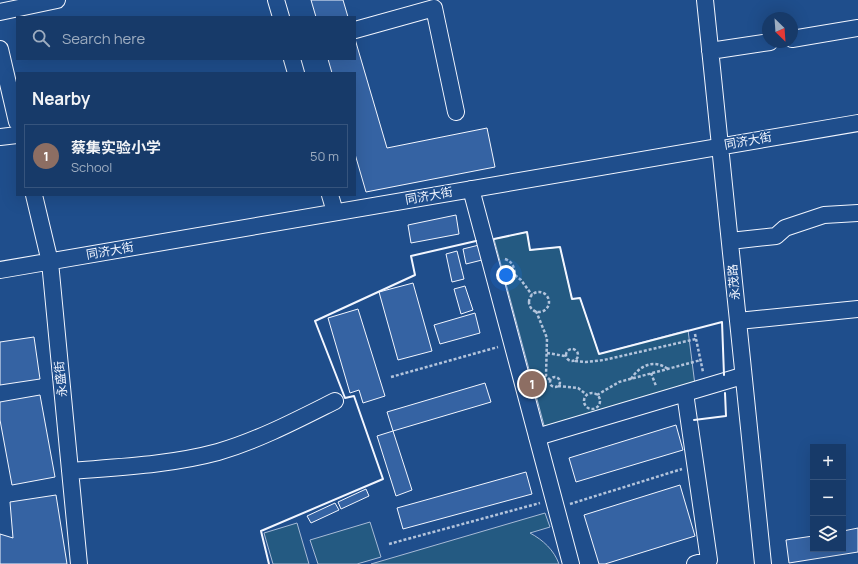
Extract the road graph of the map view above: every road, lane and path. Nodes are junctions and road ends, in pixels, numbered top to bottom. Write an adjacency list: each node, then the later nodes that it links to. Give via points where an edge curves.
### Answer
1 (57, 0): 4 (street)
2 (276, 0): 5 (street)
3 (705, 0): 11 (street, 永茂路)
4 (0, 12)
5 (281, 16)
6 (858, 28): 8 (street)
7 (356, 30): 14 (street, via 434,8)
8 (798, 38)
9 (762, 43): 11 (street)
10 (0, 49): 15 (street)
11 (710, 51): 19 (street, 永茂路)
12 (292, 60): 13 (street)
13 (296, 72)
14 (456, 112)
15 (16, 118)
16 (858, 122): 19 (street, 同济大街)
17 (16, 134): 18 (street)
18 (0, 137)
19 (721, 146): 20 (street, 同济大街); 25 (street, 永茂路)
20 (471, 189): 23 (street, 同济大街); 35 (street)
21 (34, 196): 26 (street, 永盛街)
22 (330, 196): 23 (street)
23 (334, 212): 26 (street, 同济大街)
24 (858, 213): 25 (street, via 824,215 785,228 776,236)
25 (730, 241): 32 (street, 永茂路)
26 (50, 262): 27 (street, 同济大街); 53 (street, 永盛街)
27 (0, 270)
28 (515, 275): 29 (path)
29 (532, 295): 31 (path, via 530,304); 31 (path, via 541,293 548,299 545,310)
30 (858, 310): 32 (street)
31 (536, 311): 36 (path, via 547,338)
32 (738, 321): 41 (street, 永茂路)
33 (695, 334): 34 (path)
34 (696, 339): 38 (path); 39 (path, via 604,360)
35 (512, 343): 42 (path); 51 (street)
36 (547, 354): 37 (path); 44 (path, via 546,376)
37 (566, 356): 39 (path, via 569,361); 39 (path, via 568,350 575,350 578,355)
38 (701, 360): 40 (path); 46 (path)
39 (575, 361)
40 (668, 369): 43 (path); 43 (path, via 662,365 649,364 636,372)
41 (742, 376): 46 (street); 59 (street, 永茂路)
42 (391, 377)
43 (631, 379): 49 (path, via 619,382)
44 (550, 380): 45 (path, via 552,387); 45 (path, via 558,378)
45 (558, 386): 48 (path, via 578,388)
46 (706, 387): 47 (street)
47 (685, 393): 51 (street); 52 (street)
48 (587, 395): 49 (path); 49 (path, via 585,405 592,409 599,405)
49 (597, 395)
50 (335, 401): 53 (street, via 258,438 217,452 166,462)
51 (537, 437): 54 (street)
52 (695, 465): 54 (path); 58 (street, via 709,560)
53 (70, 471): 56 (street, 永盛街)
54 (555, 504): 55 (path); 57 (street)
55 (389, 544)
56 (80, 564)
57 (571, 564)
58 (695, 564)
59 (763, 564)

